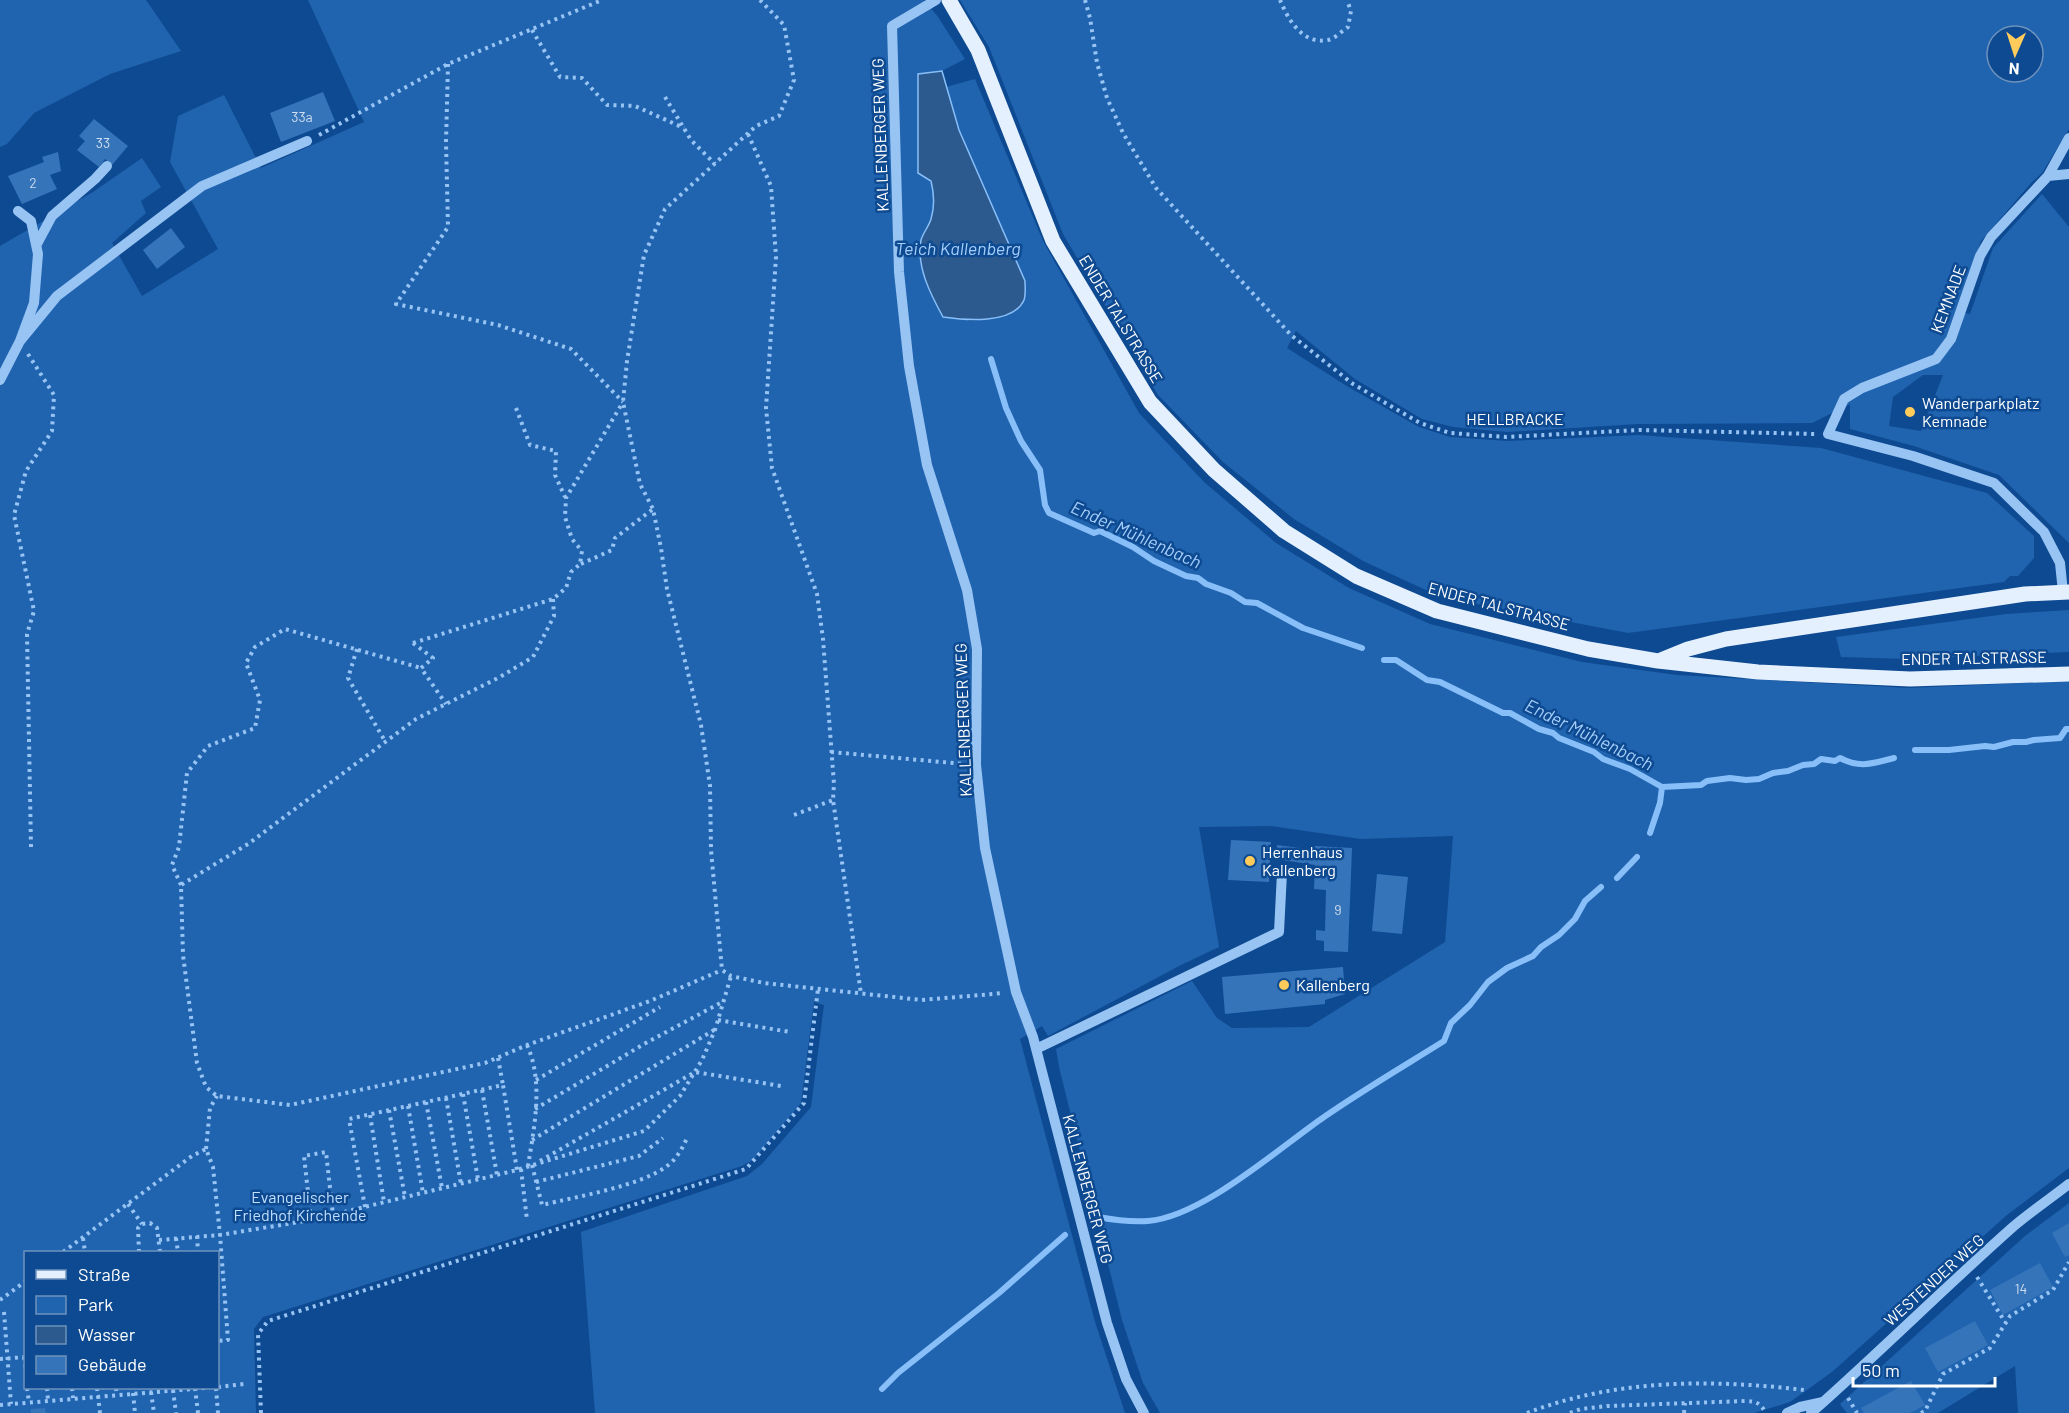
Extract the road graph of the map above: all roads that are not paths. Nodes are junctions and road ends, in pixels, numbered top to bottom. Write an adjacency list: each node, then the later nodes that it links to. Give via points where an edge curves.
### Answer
1 (936, 0): 16 (street, KALLENBERGER WEG, via 892,26 899,272 909,366 927,465 968,590 977,649 976,765 985,848 1016,992)
2 (949, 0): 13 (main road, ENDER TALSTRASSE, via 978,50 1053,241 1150,402 1214,470 1284,531 1356,576 1437,611 1588,649)
3 (2069, 138): 7 (street, KEMNADE)
4 (308, 141): 10 (street, via 202,186 57,296)
5 (107, 166): 9 (street, via 52,216)
6 (2069, 174): 7 (street)
7 (2048, 176): 12 (street, KEMNADE, via 1991,237 1980,256 1951,339 1936,359 1844,399 1828,434 1994,483 2044,532 2060,563)
8 (18, 211): 9 (street, via 31,221)
9 (37, 244): 10 (street, via 34,303)
10 (20, 341): 11 (street)
11 (0, 380)
12 (2066, 592): 13 (main road, via 2025,594 1726,639)
13 (1658, 661): 14 (main road, ENDER TALSTRASSE, via 1758,672 1910,679)
14 (2069, 674)
15 (1282, 873): 16 (street, via 1279,932)
16 (1036, 1049): 19 (street, KALLENBERGER WEG, via 1107,1323 1126,1379)
17 (2069, 1184): 18 (street, WESTENDER WEG, via 2016,1225)
18 (1823, 1402): 20 (street, WESTENDER WEG); 21 (street, WESTENDER WEG)
19 (1144, 1413)
20 (1787, 1413)
21 (1811, 1413)

